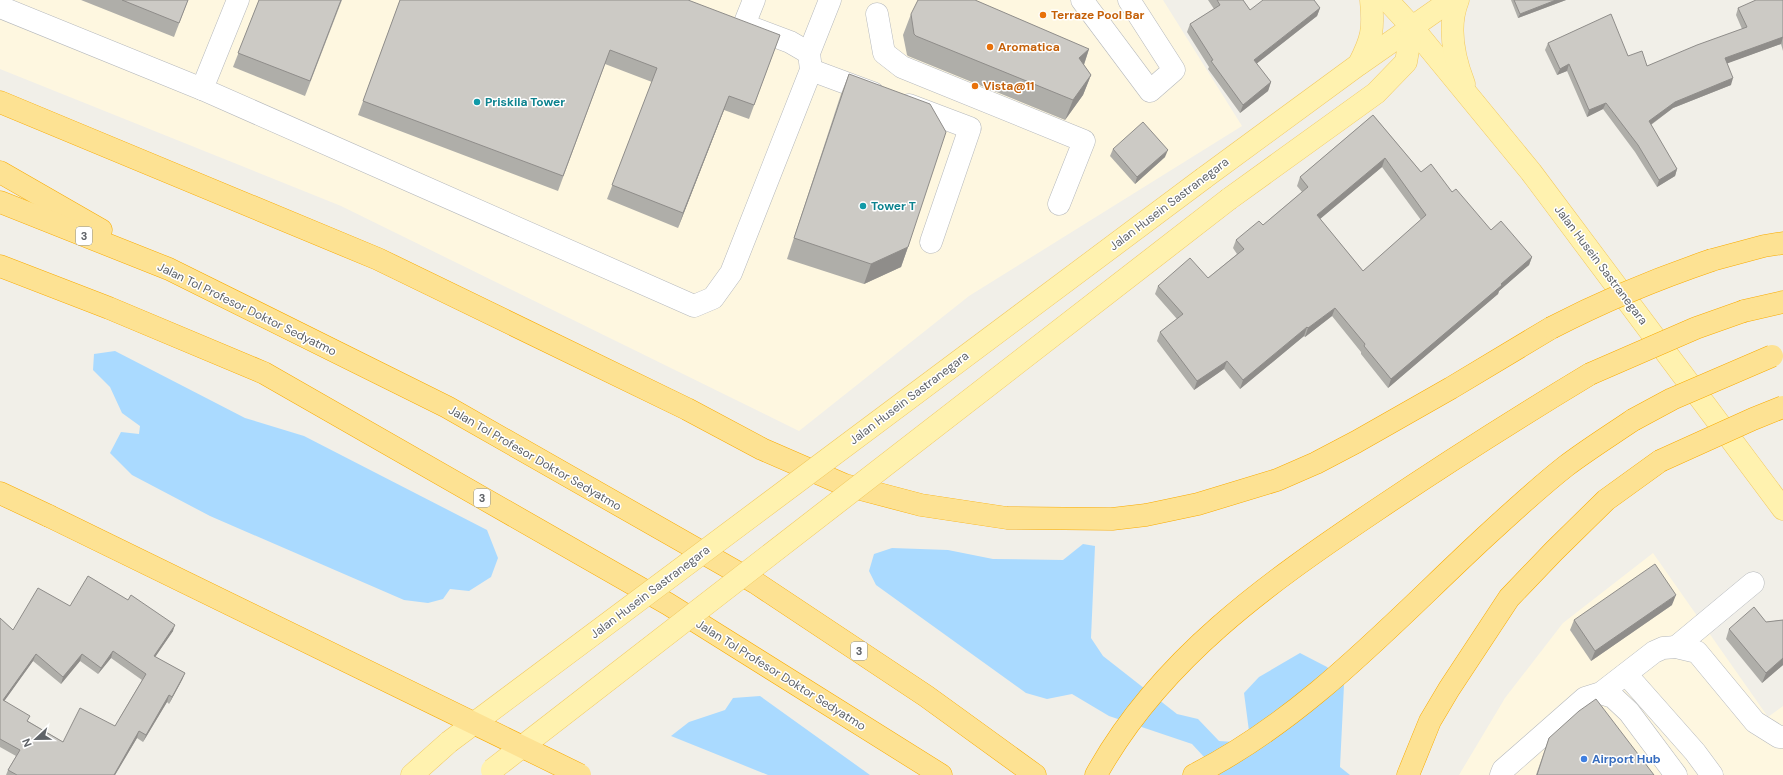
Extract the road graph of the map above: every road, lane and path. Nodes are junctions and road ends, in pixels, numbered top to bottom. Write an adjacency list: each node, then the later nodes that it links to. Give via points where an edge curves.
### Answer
1 (238, 0): 17 (lane)
2 (754, 0): 13 (lane)
3 (830, 0): 15 (lane)
4 (1082, 0): 5 (lane, via 1150,91 1174,70)
5 (1129, 0)
6 (1371, 0): 16 (main road, via 1373,26 1370,43)
7 (1387, 0): 14 (main road)
8 (1451, 0): 14 (main road, Jalan Husein Sastranegara)
9 (1458, 0): 18 (main road, via 1453,21 1453,38 1459,70)
10 (0, 7): 17 (lane)
11 (877, 14): 22 (lane, via 884,53 902,67 1084,141)
12 (723, 17): 13 (lane)
13 (744, 25): 15 (lane, via 790,42)
14 (1412, 27): 16 (main road, Jalan Husein Sastranegara); 18 (main road, Jalan Husein Sastranegara); 37 (main road, bridge, via 1406,62 1376,93 1229,199)
15 (810, 62): 17 (lane, via 731,273 713,298 694,306); 23 (lane, via 970,128)
16 (1358, 65): 38 (main road, Jalan Husein Sastranegara, bridge, via 449,742)
17 (202, 89)
18 (1468, 97): 31 (main road, Jalan Husein Sastranegara, via 1531,172)
19 (0, 102): 24 (highway, bridge, via 378,259 687,409 762,450 845,485 921,505 999,517 1112,519 1146,515 1198,504 1278,480 1363,438 1551,328 1622,293 1712,260)
20 (0, 172): 26 (highway)
21 (0, 202): 26 (highway, Jalan Tol Profesor Doktor Sedyatmo / 3)
22 (1059, 204)
23 (931, 242)
24 (1783, 243)
25 (0, 266): 40 (highway, Jalan Tol Profesor Doktor Sedyatmo / 3, via 109,308 264,373 668,604)
26 (169, 269): 41 (highway, Jalan Tol Profesor Doktor Sedyatmo / 3, via 447,408 756,583 926,696)
27 (1783, 302): 42 (highway, bridge, via 1744,311 1696,328 1590,374 1484,438 1336,537 1268,586 1214,630 1177,665 1124,729)
28 (1777, 354): 43 (highway, bridge, via 1672,399 1633,420 1567,466 1486,536 1325,685 1250,742)
29 (1783, 407): 44 (highway, bridge, via 1660,461 1606,500 1554,551 1509,598 1448,689 1430,721)
30 (0, 493): 39 (highway, bridge)
31 (1783, 509)
32 (1753, 583): 33 (lane)
33 (1676, 647): 34 (lane, via 1654,652); 36 (lane, via 1697,652 1755,722)
34 (1626, 674): 35 (lane); 47 (lane)
35 (1601, 693): 45 (lane, via 1585,698 1503,770); 46 (lane, via 1613,697 1629,712)
36 (1782, 739)
37 (489, 773)
38 (412, 775)
39 (580, 775)
40 (941, 775)
41 (1035, 775)
42 (1096, 775)
43 (1194, 775)
44 (1408, 775)
45 (1501, 775)
46 (1676, 775)
47 (1712, 775)

